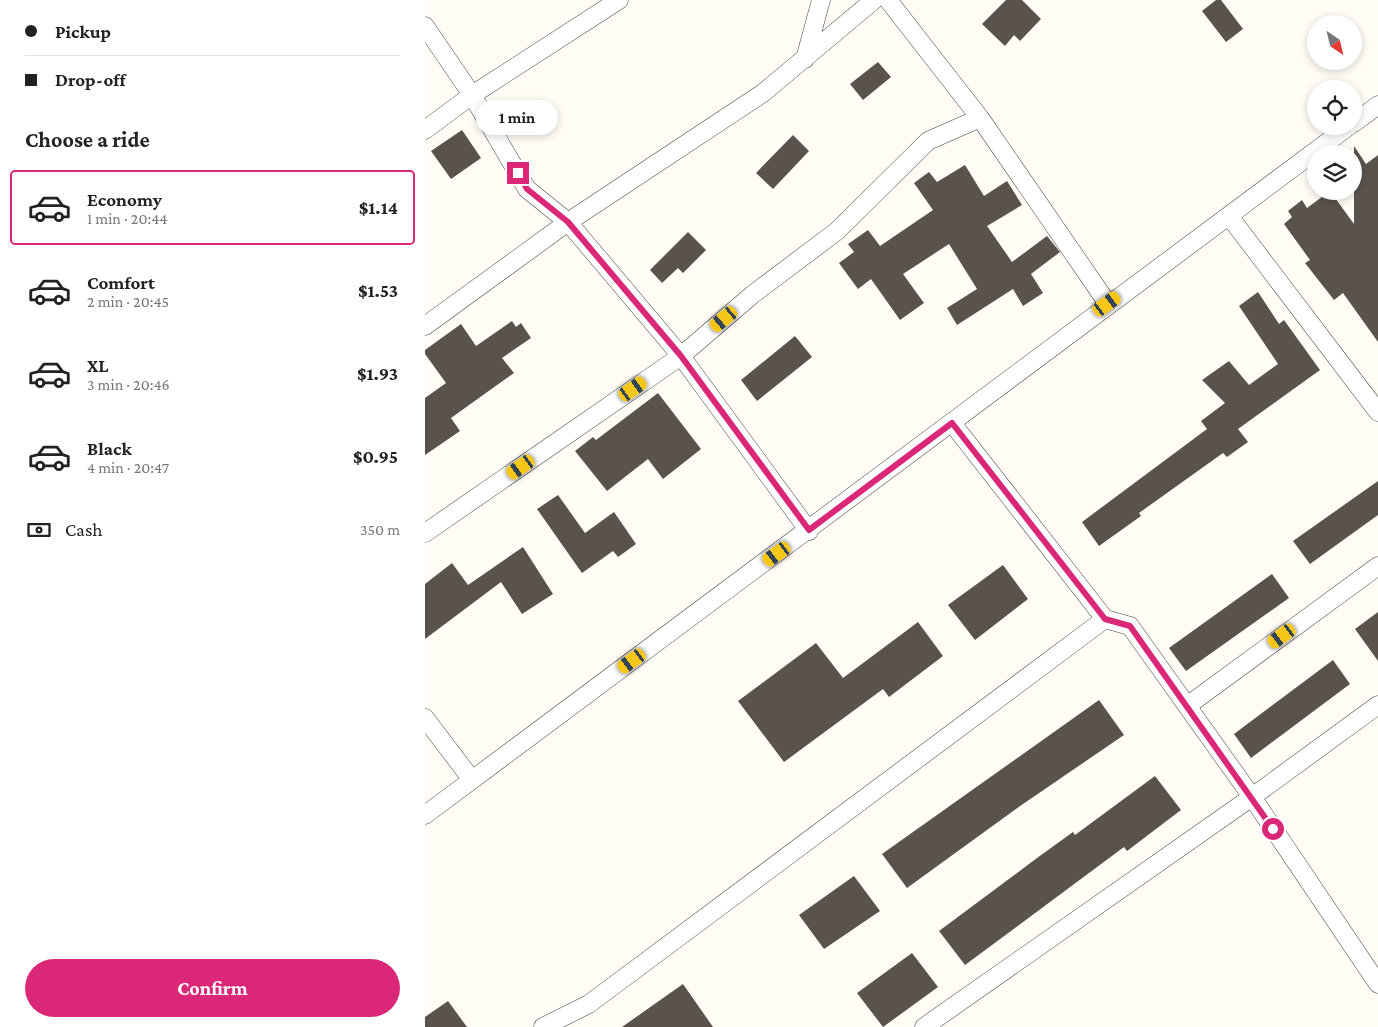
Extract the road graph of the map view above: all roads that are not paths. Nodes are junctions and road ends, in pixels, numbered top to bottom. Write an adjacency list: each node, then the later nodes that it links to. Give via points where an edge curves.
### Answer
1 (619, 0): 7 (street)
2 (821, 0): 6 (street)
3 (874, 0): 6 (street)
4 (887, 0): 10 (street)
5 (425, 26): 7 (street)
6 (805, 59): 14 (street, via 763,93)
7 (472, 95): 11 (street); 14 (street, via 527,189)
8 (1378, 105): 9 (street)
9 (1362, 117)
10 (979, 118): 15 (street); 17 (street, via 928,141 837,231 752,295)
11 (425, 130)
12 (1337, 135): 13 (street)
13 (1229, 216): 15 (street); 18 (street)
14 (568, 222): 16 (street); 17 (street)
15 (1107, 304): 19 (street)
16 (425, 326)
17 (681, 356): 20 (street); 21 (street)
18 (1378, 412)
19 (952, 423): 20 (street); 23 (street)
20 (809, 530): 27 (street)
21 (425, 533)
22 (1378, 566): 25 (street)
23 (1105, 619): 25 (street, via 1130,626); 31 (street, via 589,1004)
24 (1378, 705): 28 (street)
25 (1187, 706): 28 (street)
26 (425, 718): 27 (street)
27 (472, 780): 29 (street)
28 (1252, 797): 30 (street); 32 (street)
29 (425, 815)
30 (1375, 974)
31 (543, 1027)
32 (924, 1027)

